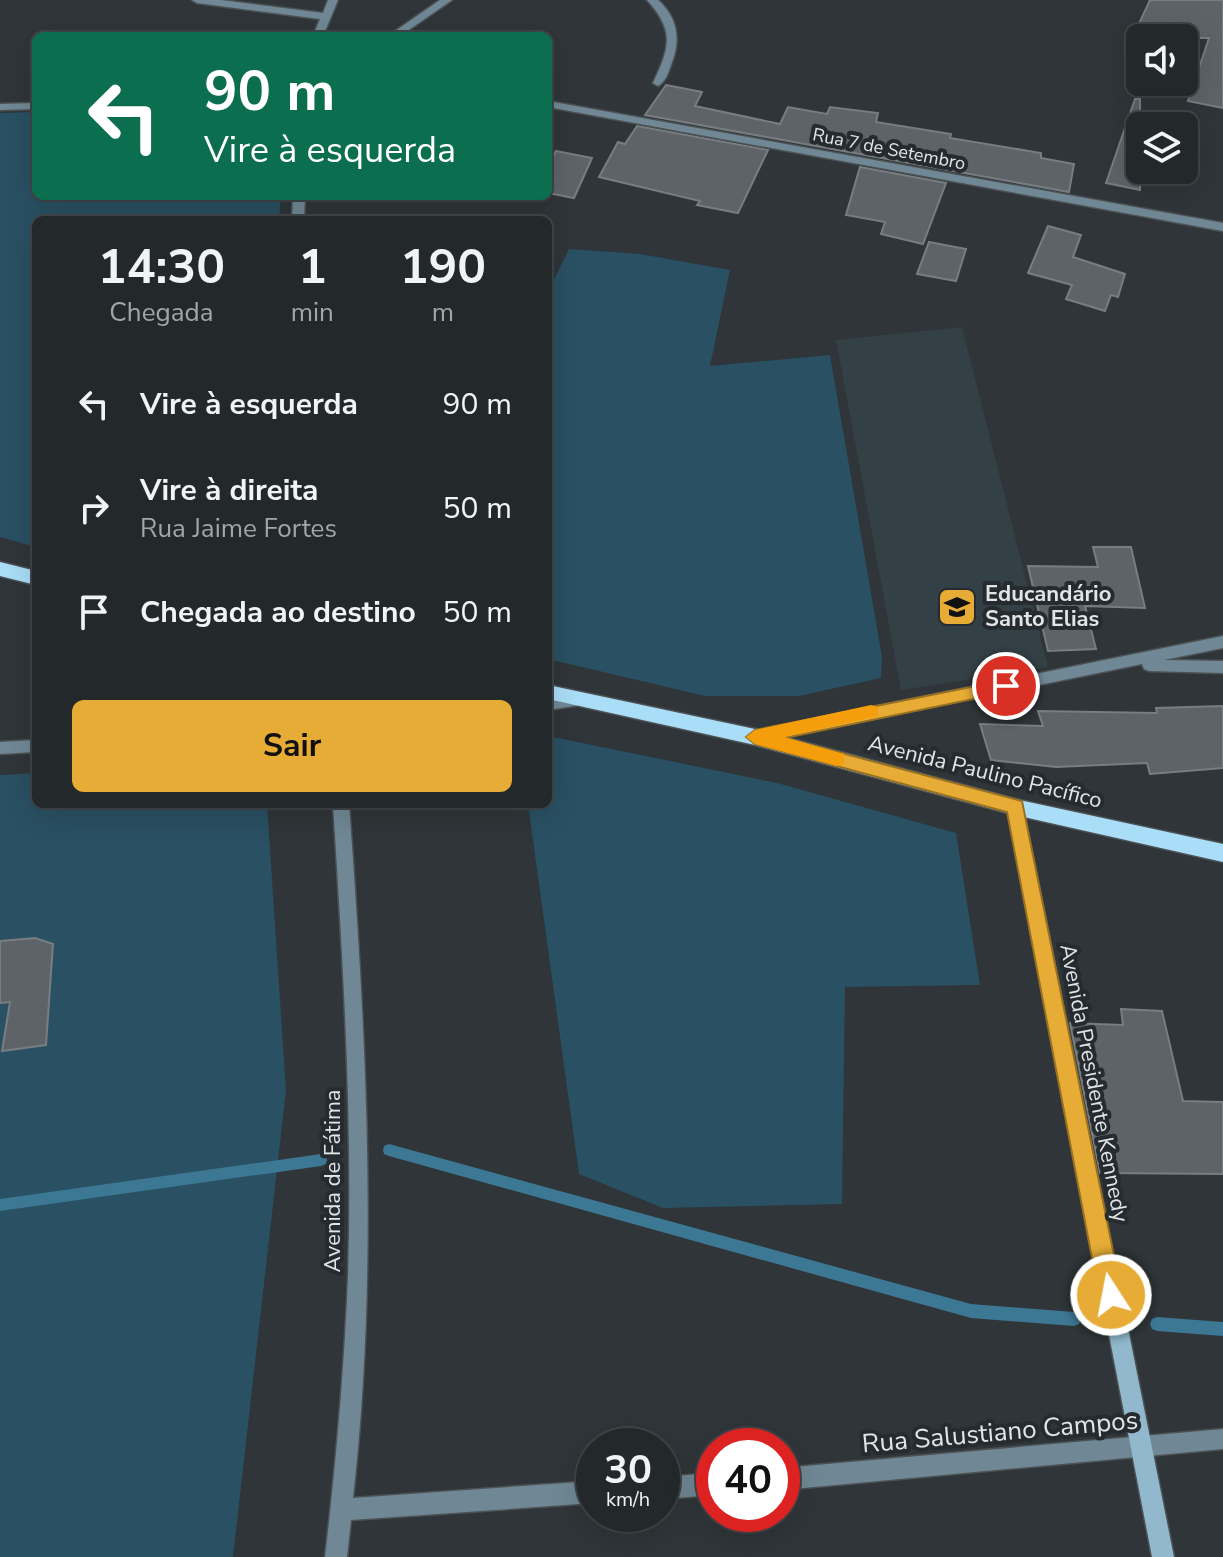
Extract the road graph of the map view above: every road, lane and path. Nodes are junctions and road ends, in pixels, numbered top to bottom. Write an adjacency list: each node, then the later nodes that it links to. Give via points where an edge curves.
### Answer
1 (197, 0): 5 (street)
2 (333, 0): 5 (street)
3 (447, 0): 7 (street)
4 (652, 0): 8 (street, via 661,6 675,36)
5 (324, 16): 6 (street)
6 (319, 32)
7 (399, 32)
8 (658, 83)
9 (552, 105): 12 (street, Rua 7 de Setembro)
10 (32, 106): 11 (street)
11 (0, 107)
12 (1223, 227)
13 (0, 569): 14 (main road)
14 (32, 577)
15 (1223, 642): 16 (street)
16 (1125, 664): 17 (street); 21 (street)
17 (1223, 667)
18 (552, 693): 19 (main road, Avenida Paulino Pacífico)
19 (584, 700): 20 (street); 21 (main road, Avenida Paulino Pacífico)
20 (552, 704)
21 (755, 737): 24 (main road, Avenida Paulino Pacífico)
22 (32, 746): 23 (street)
23 (0, 748)
24 (1015, 807): 26 (main road, Avenida Paulino Pacífico); 28 (street, Avenida Presidente Kennedy)
25 (341, 808): 31 (street, Avenida de Fátima, via 358,1097 357,1322)
26 (1223, 853)
27 (1223, 1439): 28 (street, Rua Salustiano Campos)
28 (1141, 1448): 29 (street, Rua Salustiano Campos); 33 (street, Avenida Presidente Kennedy)
29 (800, 1477)
30 (576, 1493): 31 (street)
31 (342, 1510): 32 (street, Avenida de Fátima)
32 (336, 1557)
33 (1163, 1557)

